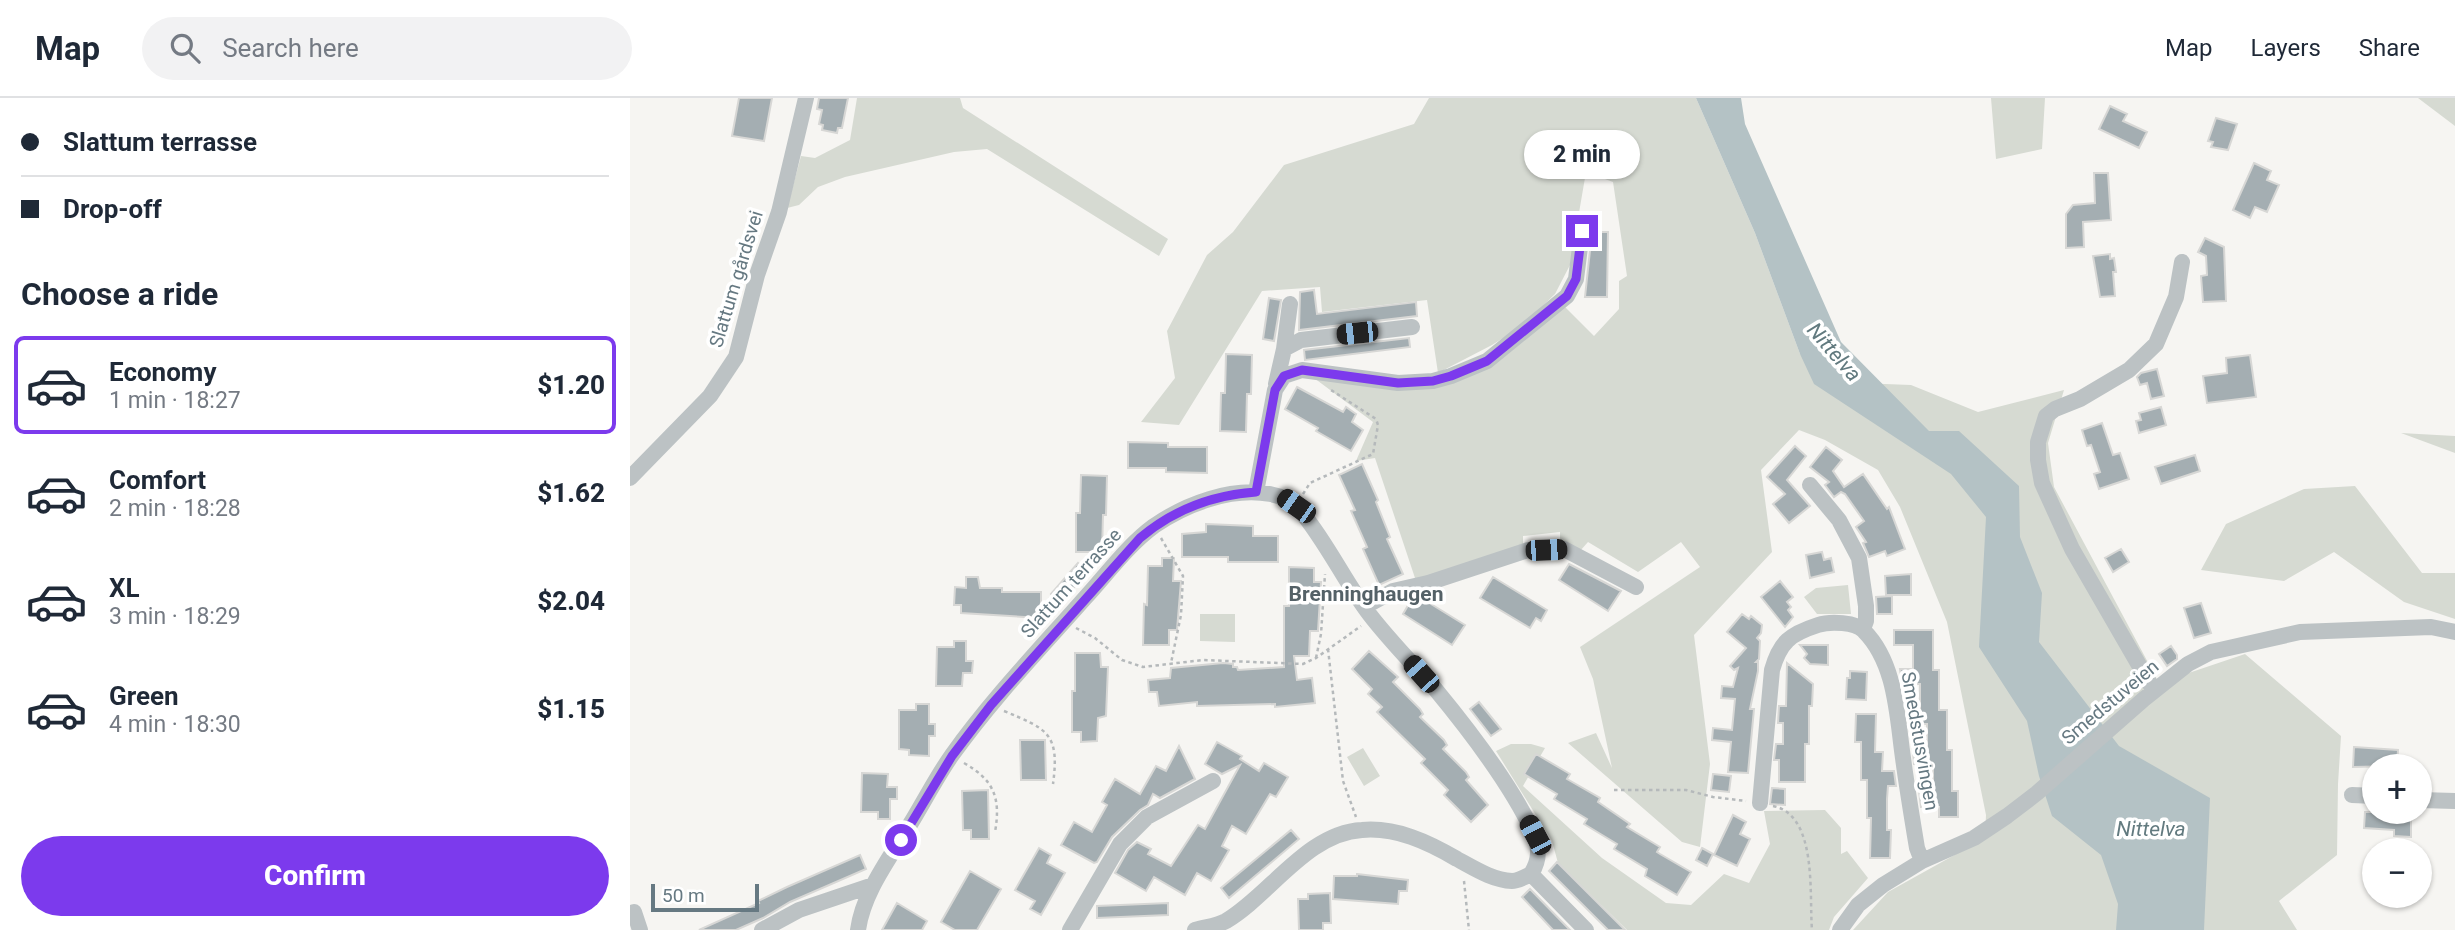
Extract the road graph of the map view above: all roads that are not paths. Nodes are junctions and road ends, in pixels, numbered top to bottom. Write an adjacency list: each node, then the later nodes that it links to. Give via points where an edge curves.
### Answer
1 (806, 98): 8 (street, Slattum gårdsvei, via 779,212 736,357 710,396)
2 (1582, 231): 7 (street, via 1576,279 1567,296 1487,361 1433,381 1398,383 1302,370 1284,376)
3 (2182, 262): 15 (street, via 2176,297 2156,344 2129,370 2046,416 2038,442 2042,483)
4 (1290, 304): 6 (street)
5 (1412, 327): 6 (street, via 1301,340)
6 (1284, 349): 7 (street)
7 (1275, 390): 10 (street)
8 (630, 478)
9 (1810, 485): 13 (street, via 1839,520 1859,558 1866,606)
10 (1256, 492): 12 (street, Slattum terrasse, via 1283,497 1296,506 1331,551); 24 (street, Slattum terrasse, via 1213,499 1172,515 1122,557 952,756)
11 (1636, 587): 12 (street, via 1563,549 1528,550 1394,591)
12 (1368, 613): 23 (street, via 1438,692 1519,806 1535,835 1539,854)
13 (1863, 629): 21 (street, via 1822,624 1786,640 1777,653); 22 (street, Smedstusvingen, via 1881,655 1896,706)
14 (2455, 632): 15 (street, Smedstuveien, via 2431,627 2300,632 2211,652)
15 (2149, 695): 22 (street, Smedstuveien, via 2037,793 1974,838)
16 (1213, 781): 29 (street, via 1147,817 1121,844)
17 (2352, 795): 18 (street)
18 (2362, 795)
19 (2432, 800): 20 (street)
20 (2455, 801)
21 (1760, 803)
22 (1922, 861): 32 (street, Smedstuveien, via 1858,905)
23 (1531, 874): 30 (street, via 1514,881 1501,879 1398,832 1343,833 1300,858 1224,922); 31 (street)
24 (873, 885): 27 (street, via 799,910); 28 (street, Slattum terrasse)
25 (634, 912): 26 (street)
26 (640, 930)
27 (762, 930)
28 (858, 930)
29 (1070, 930)
30 (1197, 930)
31 (1586, 930)
32 (1840, 930)

